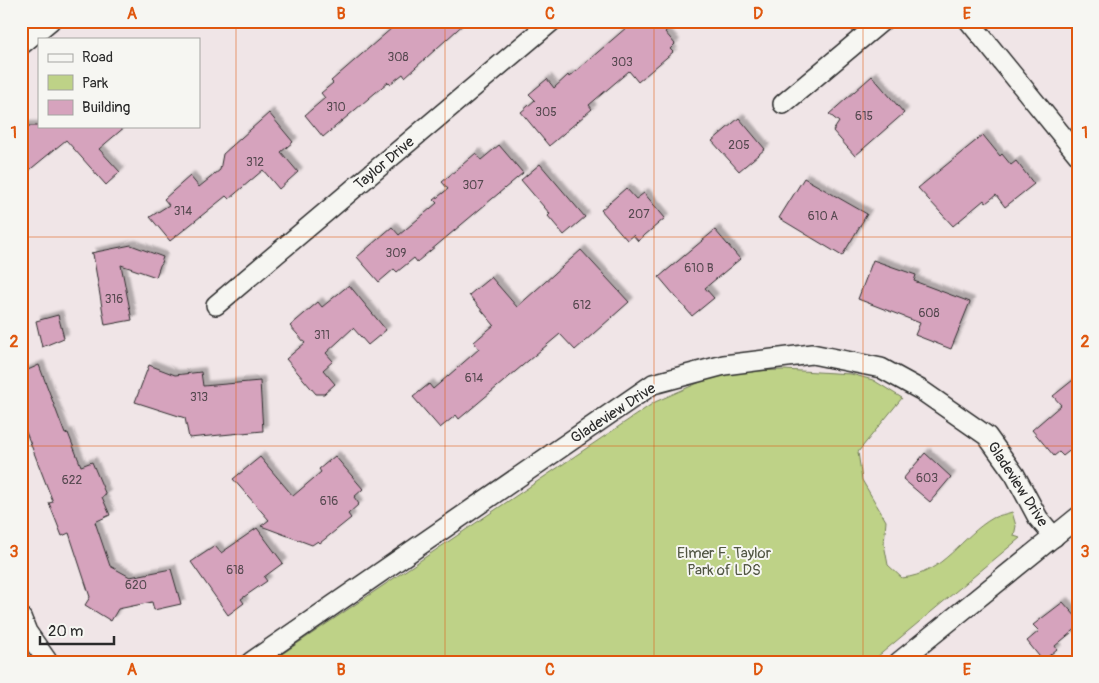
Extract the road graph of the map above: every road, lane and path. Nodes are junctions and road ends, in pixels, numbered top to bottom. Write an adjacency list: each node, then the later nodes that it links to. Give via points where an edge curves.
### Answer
1 (50, 21): 5 (street)
2 (552, 21): 8 (street, Taylor Drive)
3 (882, 21): 6 (street)
4 (969, 21): 7 (street)
5 (21, 45)
6 (783, 104)
7 (1078, 155)
8 (216, 305)
9 (1078, 517): 10 (street)
10 (1054, 537): 13 (street, Gladeview Drive, via 1038,518 1015,475 987,436 921,390 881,368 812,354 724,365 653,384); 14 (street)
11 (21, 617): 12 (street, via 27,632)
12 (48, 662)
13 (251, 662)
14 (899, 662)

